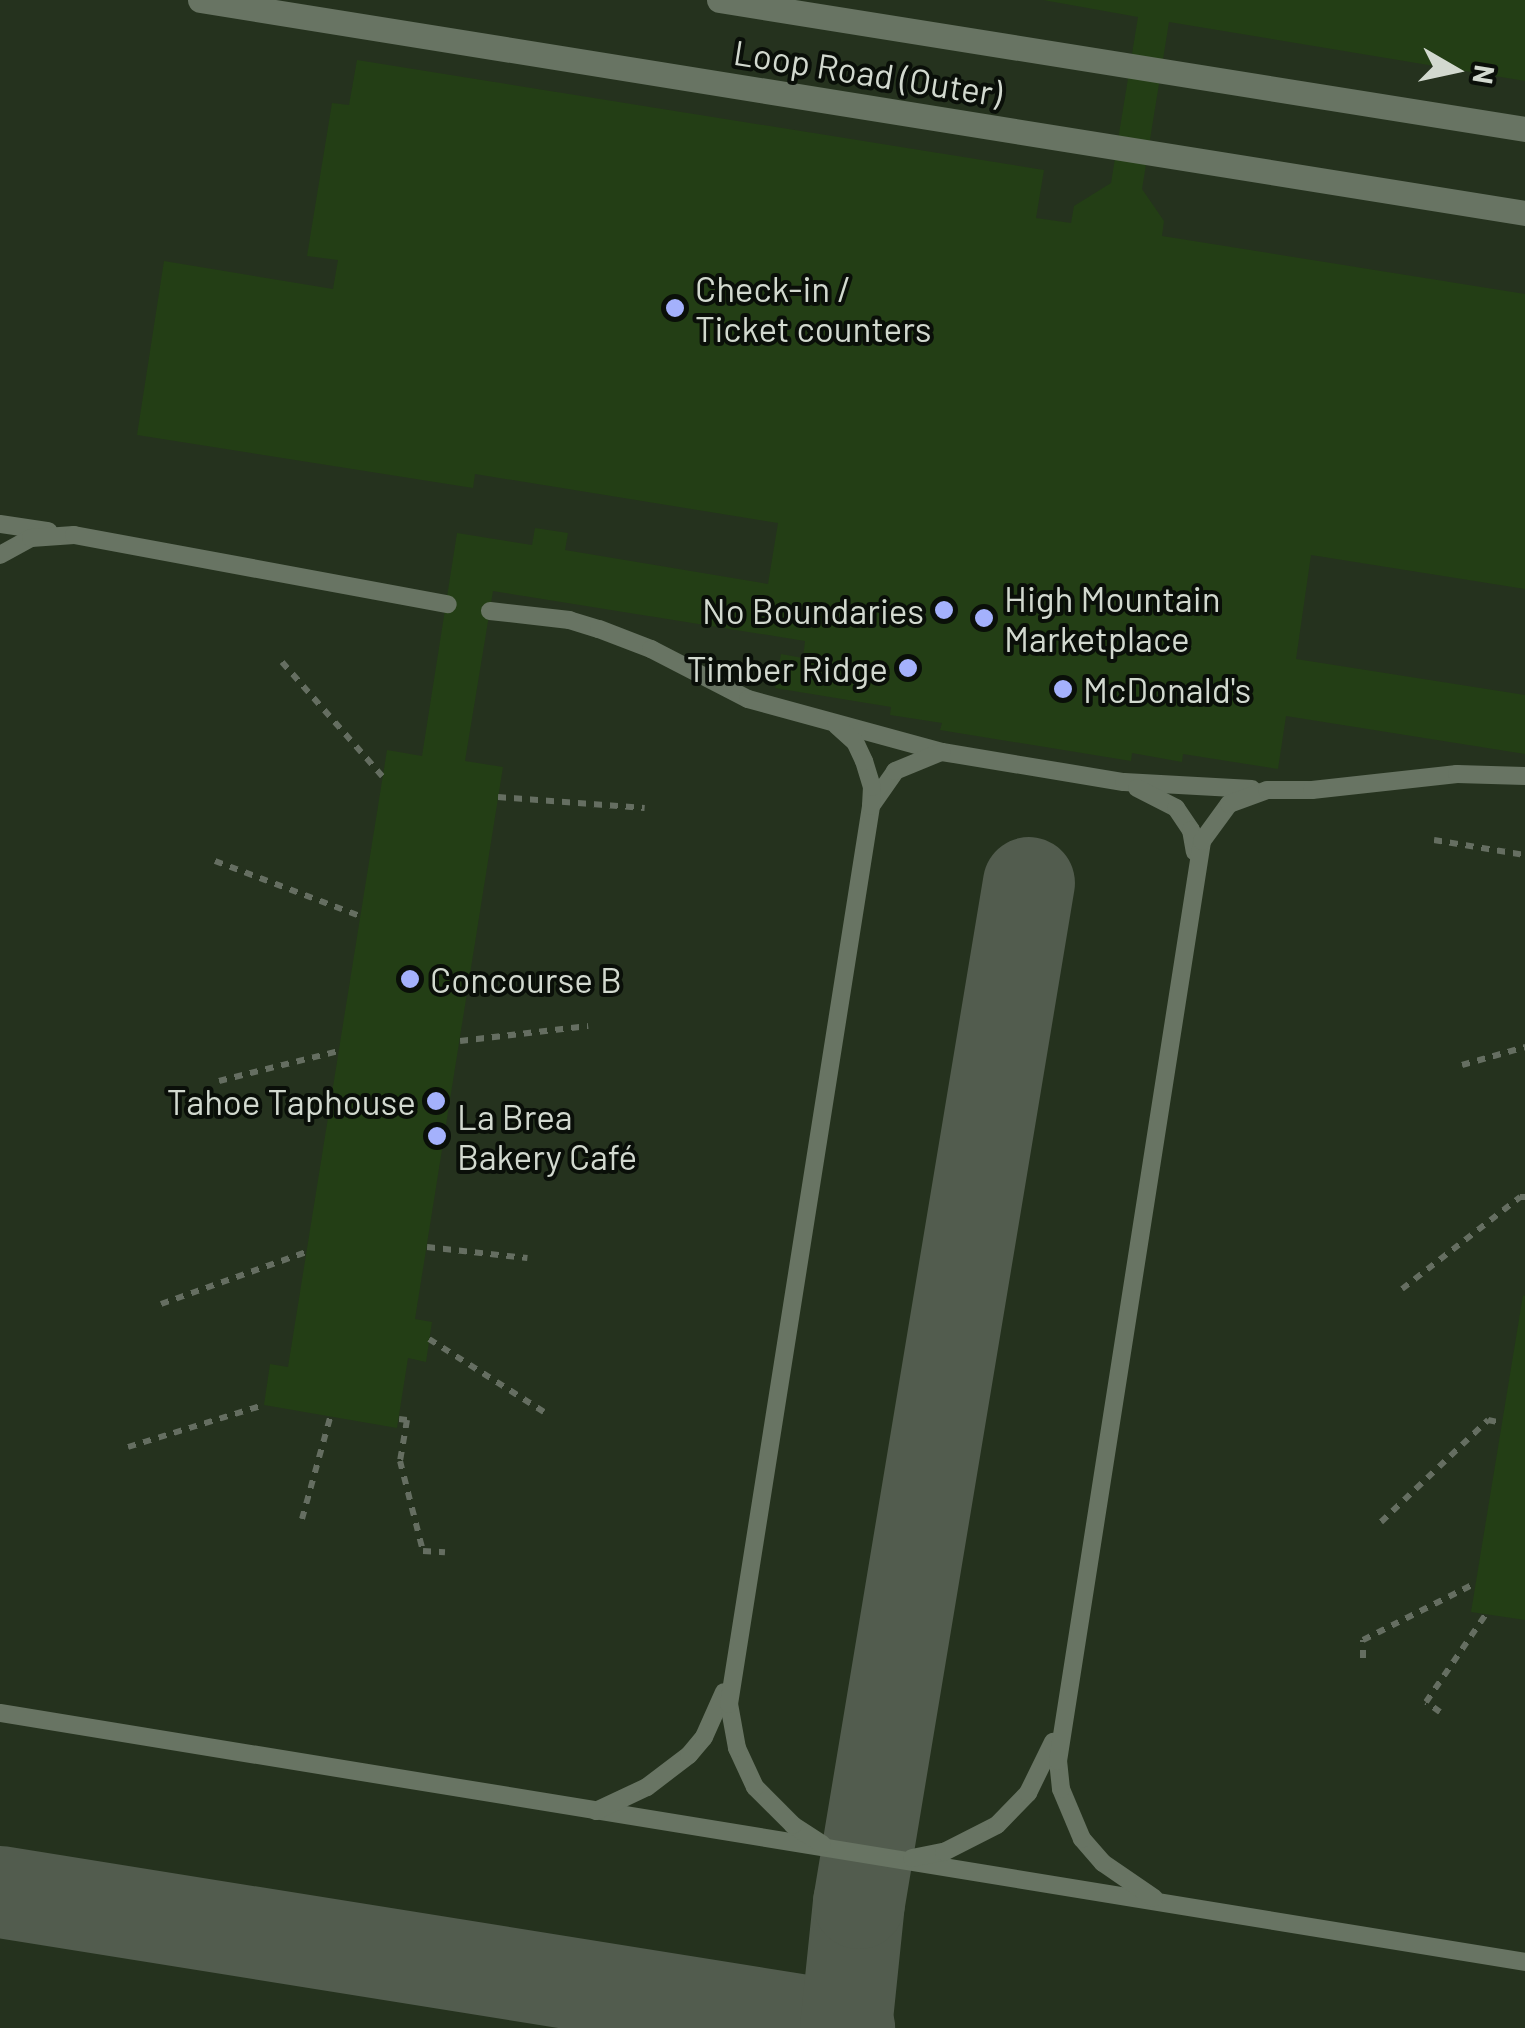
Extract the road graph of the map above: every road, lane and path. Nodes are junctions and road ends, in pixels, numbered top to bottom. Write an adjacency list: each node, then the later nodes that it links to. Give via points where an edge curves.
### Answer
1 (200, 0): 4 (main road, Loop Road (Outer))
2 (719, 0): 3 (main road)
3 (1525, 130)
4 (1525, 213)
5 (0, 524): 6 (lane)
6 (74, 535): 7 (lane, via 31,538); 8 (lane)
7 (0, 555)
8 (448, 604)
9 (490, 611): 11 (lane, via 599,629 748,699)
10 (282, 662): 13 (path)
11 (836, 725): 12 (lane); 18 (lane, via 864,761)
12 (942, 752): 15 (lane); 18 (lane, via 896,772)
13 (382, 776)
14 (1525, 776): 16 (lane, via 1457,774)
15 (1124, 782): 16 (lane); 23 (lane, via 1176,808 1191,830)
16 (1267, 790): 23 (lane, via 1218,815)
17 (498, 797): 19 (path)
18 (871, 806): 50 (lane)
19 (645, 808)
20 (1434, 840): 21 (path)
21 (1525, 854)
22 (215, 861): 24 (path)
23 (1196, 863): 53 (lane)
24 (360, 916)
25 (588, 1026): 26 (path)
26 (460, 1041)
27 (1525, 1046): 29 (path)
28 (338, 1051): 30 (path)
29 (1462, 1065)
30 (219, 1081)
31 (1525, 1197): 35 (path)
32 (426, 1247): 34 (path)
33 (306, 1252): 36 (path)
34 (527, 1258)
35 (1402, 1288)
36 (162, 1304)
37 (430, 1339): 39 (path)
38 (264, 1406): 43 (path)
39 (544, 1412)
40 (330, 1418): 44 (path)
41 (399, 1419): 46 (path, via 407,1420 400,1461 422,1552)
42 (1502, 1423): 45 (path, via 1488,1420)
43 (128, 1448)
44 (302, 1519)
45 (1381, 1522)
46 (445, 1552)
47 (1476, 1583): 49 (path, via 1363,1640)
48 (1486, 1614): 51 (path, via 1426,1702)
49 (1363, 1658)
50 (730, 1673): 54 (lane, via 719,1709 689,1755 647,1787); 55 (lane, via 732,1726 755,1787 792,1825)
51 (1440, 1712)
52 (0, 1714): 54 (lane)
53 (1061, 1718): 56 (lane, via 1040,1773 997,1825 944,1852); 57 (lane, via 1062,1789 1082,1839 1124,1880)
54 (596, 1811): 55 (lane)
55 (839, 1852): 56 (lane)
56 (886, 1860): 57 (lane)
57 (1169, 1904): 58 (lane)
58 (1525, 1962)

